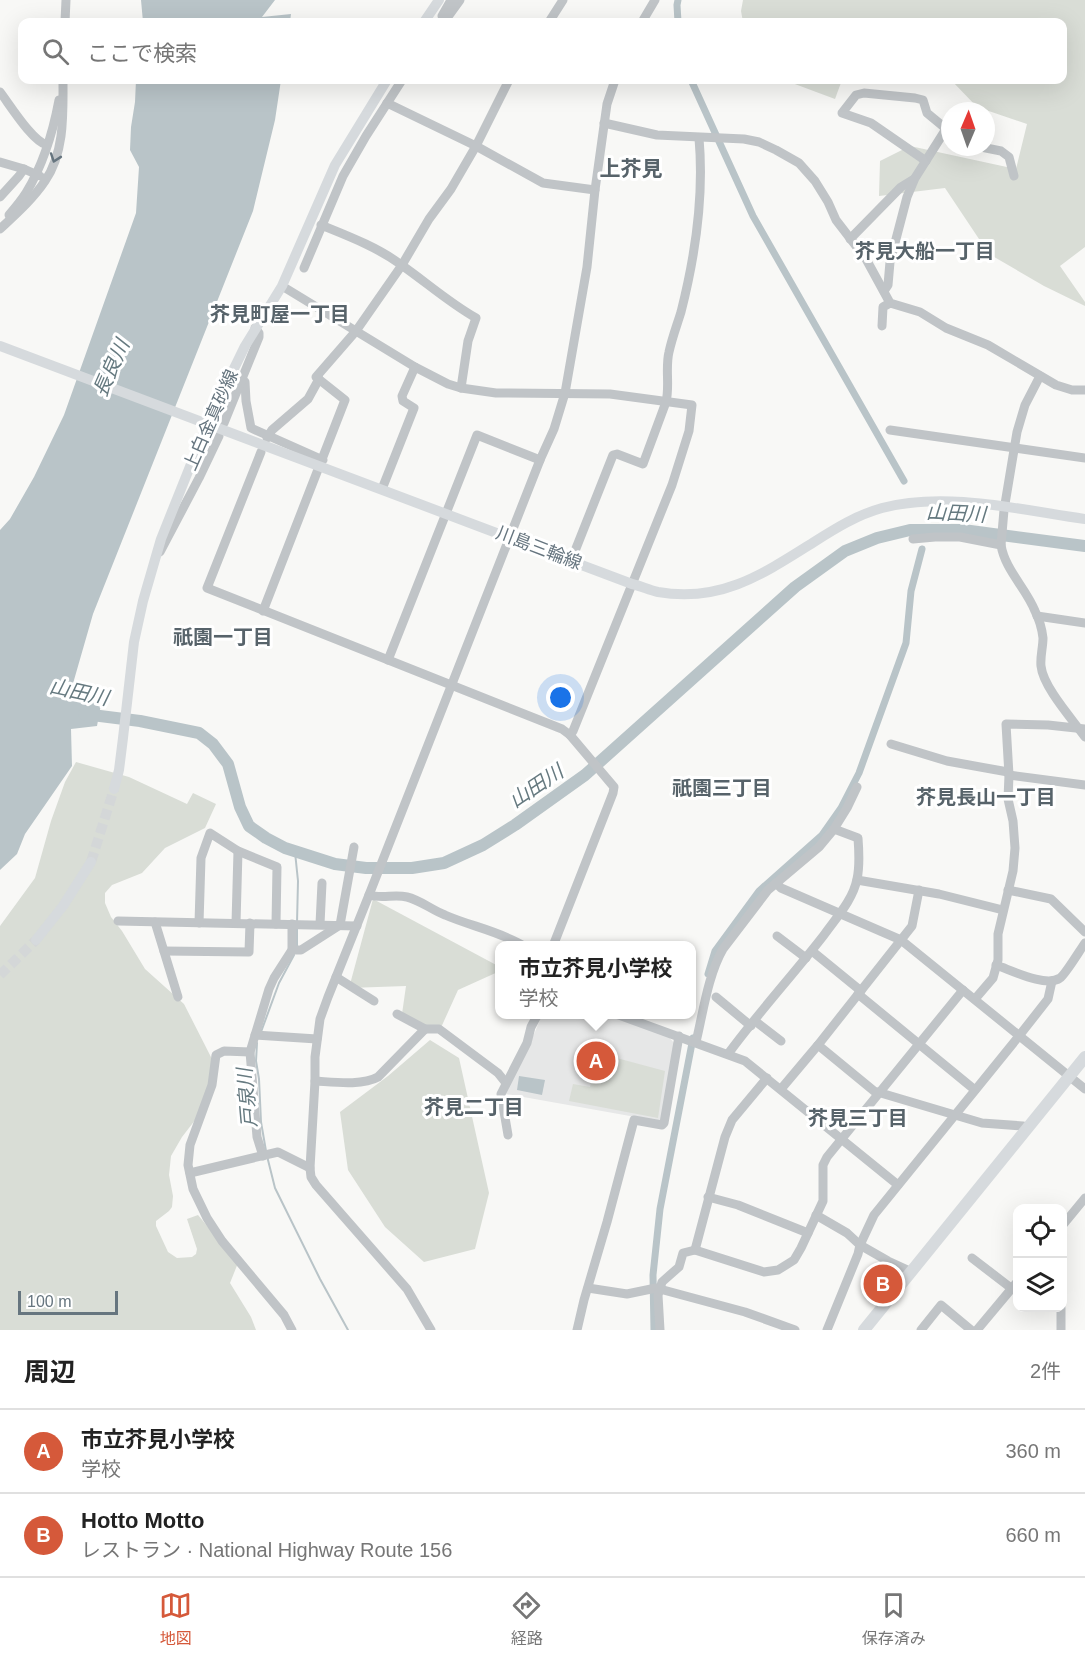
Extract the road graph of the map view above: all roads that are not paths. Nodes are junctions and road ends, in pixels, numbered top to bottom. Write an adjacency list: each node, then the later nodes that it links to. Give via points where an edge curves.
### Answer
1 (66, 0): 7 (street)
2 (439, 0): 8 (main road)
3 (451, 0): 9 (street)
4 (460, 0): 10 (street)
5 (563, 0): 11 (street)
6 (655, 0): 12 (street)
7 (65, 18)
8 (427, 18)
9 (445, 18)
10 (446, 18)
11 (552, 18)
12 (644, 18)
13 (61, 84): 25 (street)
14 (62, 84): 34 (street, one-way to 34, via 63,121)
15 (385, 84): 42 (main road, 上白金真砂線, via 335,165)
16 (399, 84): 20 (street)
17 (507, 84): 26 (street)
18 (614, 84): 21 (street)
19 (0, 92): 25 (street, via 32,134)
20 (387, 103): 26 (street); 37 (street, via 343,176)
21 (604, 123): 23 (street, via 657,135); 35 (street)
22 (941, 125): 29 (street, via 927,113 923,100 915,98 864,93 856,95 842,112 871,123)
23 (699, 138): 39 (street, via 759,142 799,163 815,181); 56 (street, via 695,247 666,369)
24 (941, 141): 29 (street)
25 (47, 145): 31 (street)
26 (476, 146): 35 (street, via 543,183); 40 (street)
27 (995, 150): 32 (street, via 1009,157)
28 (0, 162): 30 (street)
29 (927, 162): 33 (street)
30 (24, 169): 31 (street); 36 (street)
31 (36, 173): 34 (street); 38 (street)
32 (1014, 176)
33 (915, 178): 39 (street); 43 (street)
34 (47, 179): 38 (street)
35 (595, 190): 55 (street, via 587,267)
36 (0, 197)
37 (321, 225): 40 (street); 41 (street)
38 (0, 228)
39 (850, 239): 43 (street)
40 (402, 265): 47 (street); 53 (street, via 476,318 468,341)
41 (304, 268)
42 (282, 286): 46 (main road, 上白金真砂線); 47 (street)
43 (884, 291): 44 (street)
44 (890, 303): 45 (street, via 883,307); 50 (street, via 920,312 946,328 988,345)
45 (882, 326)
46 (255, 328): 51 (street, via 259,337); 58 (main road, 上白金真砂線)
47 (356, 331): 49 (street); 52 (street, via 316,376)
48 (0, 346): 58 (main road, 川島三輪線)
49 (415, 367): 53 (street); 67 (street, via 402,396 414,408)
50 (1040, 376): 54 (street, via 1072,390); 62 (street, via 1025,405)
51 (242, 379): 57 (street); 61 (street, via 252,428)
52 (319, 379): 61 (street, via 308,399); 66 (street, via 345,400)
53 (461, 388): 55 (street, via 496,393)
54 (1085, 390)
55 (565, 393): 56 (street, via 630,395); 65 (street)
56 (666, 402): 74 (street, via 643,464 613,455); 76 (street, via 692,405 689,430 672,485)
57 (224, 423)
58 (207, 424): 66 (main road, 川島三輪線); 75 (main road, 上白金真砂線)
59 (890, 430): 62 (street)
60 (219, 436): 75 (street)
61 (267, 436): 66 (street)
62 (1014, 448): 64 (street); 68 (street)
63 (261, 452): 77 (street, via 207,588)
64 (1085, 458)
65 (540, 460): 69 (street, via 477,435); 71 (street)
66 (321, 463): 67 (main road, 川島三輪線); 77 (street)
67 (382, 489): 69 (main road, 川島三輪線)
68 (1004, 509): 70 (main road, 川島三輪線); 73 (street); 76 (main road, 川島三輪線, via 954,501 906,502 856,517 732,588 688,594 658,592)
69 (445, 513): 71 (main road, 川島三輪線); 80 (street)
70 (1085, 519)
71 (511, 537): 74 (main road, 川島三輪線); 81 (street)
72 (913, 539): 73 (street, via 960,537)
73 (1001, 544): 78 (street, via 1003,557)
74 (571, 561): 76 (main road, 川島三輪線)
75 (150, 572): 88 (main road, 上白金真砂線, via 134,642)
76 (632, 584): 83 (street)
77 (263, 611): 80 (street)
78 (1037, 616): 79 (street); 82 (street, via 1043,637 1041,667 1054,694)
79 (1085, 623)
80 (388, 660): 81 (street)
81 (451, 685): 83 (street); 98 (street)
82 (1083, 732): 85 (street, via 1048,725 1006,724)
83 (570, 735): 116 (street, via 614,787)
84 (891, 744): 85 (street, via 947,761)
85 (1008, 773): 86 (street); 97 (street, via 1015,848)
86 (1085, 785)
87 (857, 787): 89 (street)
88 (114, 789)
89 (834, 829): 93 (street, via 858,838); 95 (street)
90 (353, 850): 109 (street)
91 (238, 851): 103 (street, via 210,833 201,858); 104 (street); 106 (street, via 277,867)
92 (91, 862): 113 (main road)
93 (857, 880): 96 (street); 100 (street)
94 (322, 883): 108 (street)
95 (776, 883): 100 (street); 140 (street, via 718,958)
96 (919, 890): 99 (street); 114 (street, via 912,926)
97 (1008, 890): 99 (street); 111 (street, via 1051,899)
98 (369, 895): 110 (street); 115 (street, via 409,897)
99 (1003, 910): 121 (street)
100 (841, 913): 114 (street); 120 (street)
101 (118, 921): 102 (street)
102 (155, 922): 103 (street); 119 (street)
103 (199, 922): 104 (street)
104 (237, 923): 105 (street)
105 (250, 923): 106 (street); 119 (street, via 249,952)
106 (276, 924): 107 (street)
107 (296, 924): 108 (street); 118 (street)
108 (320, 924): 109 (street)
109 (340, 925): 110 (street); 118 (street)
110 (357, 926): 122 (street)
111 (1085, 932)
112 (777, 936): 120 (street)
113 (36, 940)
114 (901, 940): 124 (street); 125 (street)
115 (514, 941)
116 (555, 941)
117 (1085, 943): 123 (street, via 1063,977)
118 (295, 950): 135 (street, via 274,978)
119 (164, 951): 126 (street)
120 (809, 954): 125 (street); 133 (street)
121 (996, 965): 123 (street); 128 (street, via 993,978)
122 (336, 977): 129 (street); 138 (street)
123 (1052, 981): 137 (street, via 1048,999)
124 (963, 990): 128 (street); 141 (street)
125 (860, 992): 141 (street); 142 (street)
126 (178, 997)
127 (716, 997): 133 (street)
128 (975, 999): 137 (street)
129 (374, 1001)
130 (397, 1014): 134 (street)
131 (535, 1019): 149 (street)
132 (630, 1019): 136 (street)
133 (753, 1023): 139 (street); 144 (street)
134 (425, 1029): 148 (street, via 372,1081); 149 (street, via 439,1029)
135 (255, 1035): 138 (street); 143 (street)
136 (679, 1036): 140 (street); 173 (street, via 664,1123 634,1120)
137 (1020, 1036): 146 (street); 152 (street)
138 (317, 1039): 148 (street)
139 (781, 1041)
140 (696, 1042): 144 (street)
141 (920, 1044): 152 (street); 153 (street)
142 (818, 1045): 150 (street); 153 (street)
143 (250, 1052): 158 (street, via 257,1137); 160 (street, via 224,1051 216,1055 212,1085 190,1145)
144 (728, 1054): 147 (street)
145 (1085, 1057): 146 (highway)
146 (1069, 1076): 151 (street); 155 (highway)
147 (767, 1078): 150 (street); 162 (street, via 732,1120)
148 (315, 1081): 159 (street)
149 (506, 1083): 156 (street, via 501,1094)
150 (781, 1089): 157 (street)
151 (1085, 1089)
152 (975, 1090): 154 (street)
153 (880, 1093): 154 (street); 157 (street)
154 (955, 1115): 155 (street, via 982,1123); 161 (street)
155 (1028, 1128): 170 (highway)
156 (508, 1135)
157 (842, 1140): 161 (street); 164 (street, via 823,1166 823,1200)
158 (266, 1155): 159 (street, via 278,1152); 160 (street)
159 (310, 1168): 177 (street, via 316,1185 407,1289)
160 (190, 1173): 176 (street, via 212,1226 284,1314)
161 (898, 1185): 167 (street, via 873,1215)
162 (708, 1197): 166 (street, via 738,1204); 168 (street)
163 (1085, 1198): 165 (street)
164 (816, 1215): 166 (street); 167 (street)
165 (1067, 1220)
166 (808, 1233): 168 (street, via 794,1260 778,1270 764,1272)
167 (860, 1245): 170 (street); 181 (street)
168 (695, 1250): 174 (street, via 683,1253 678,1267)
169 (972, 1258): 171 (street)
170 (912, 1272): 182 (highway)
171 (1013, 1283)
172 (1013, 1285): 185 (street)
173 (588, 1288): 174 (street, via 627,1294); 178 (street)
174 (655, 1289): 179 (street); 180 (street, via 745,1312)
175 (1060, 1312): 186 (street)
176 (292, 1330)
177 (431, 1330)
178 (577, 1330)
179 (660, 1330)
180 (795, 1330)
181 (827, 1330)
182 (864, 1330)
183 (921, 1330): 184 (street, via 941,1305)
184 (971, 1330)
185 (976, 1330)
186 (1061, 1330)

